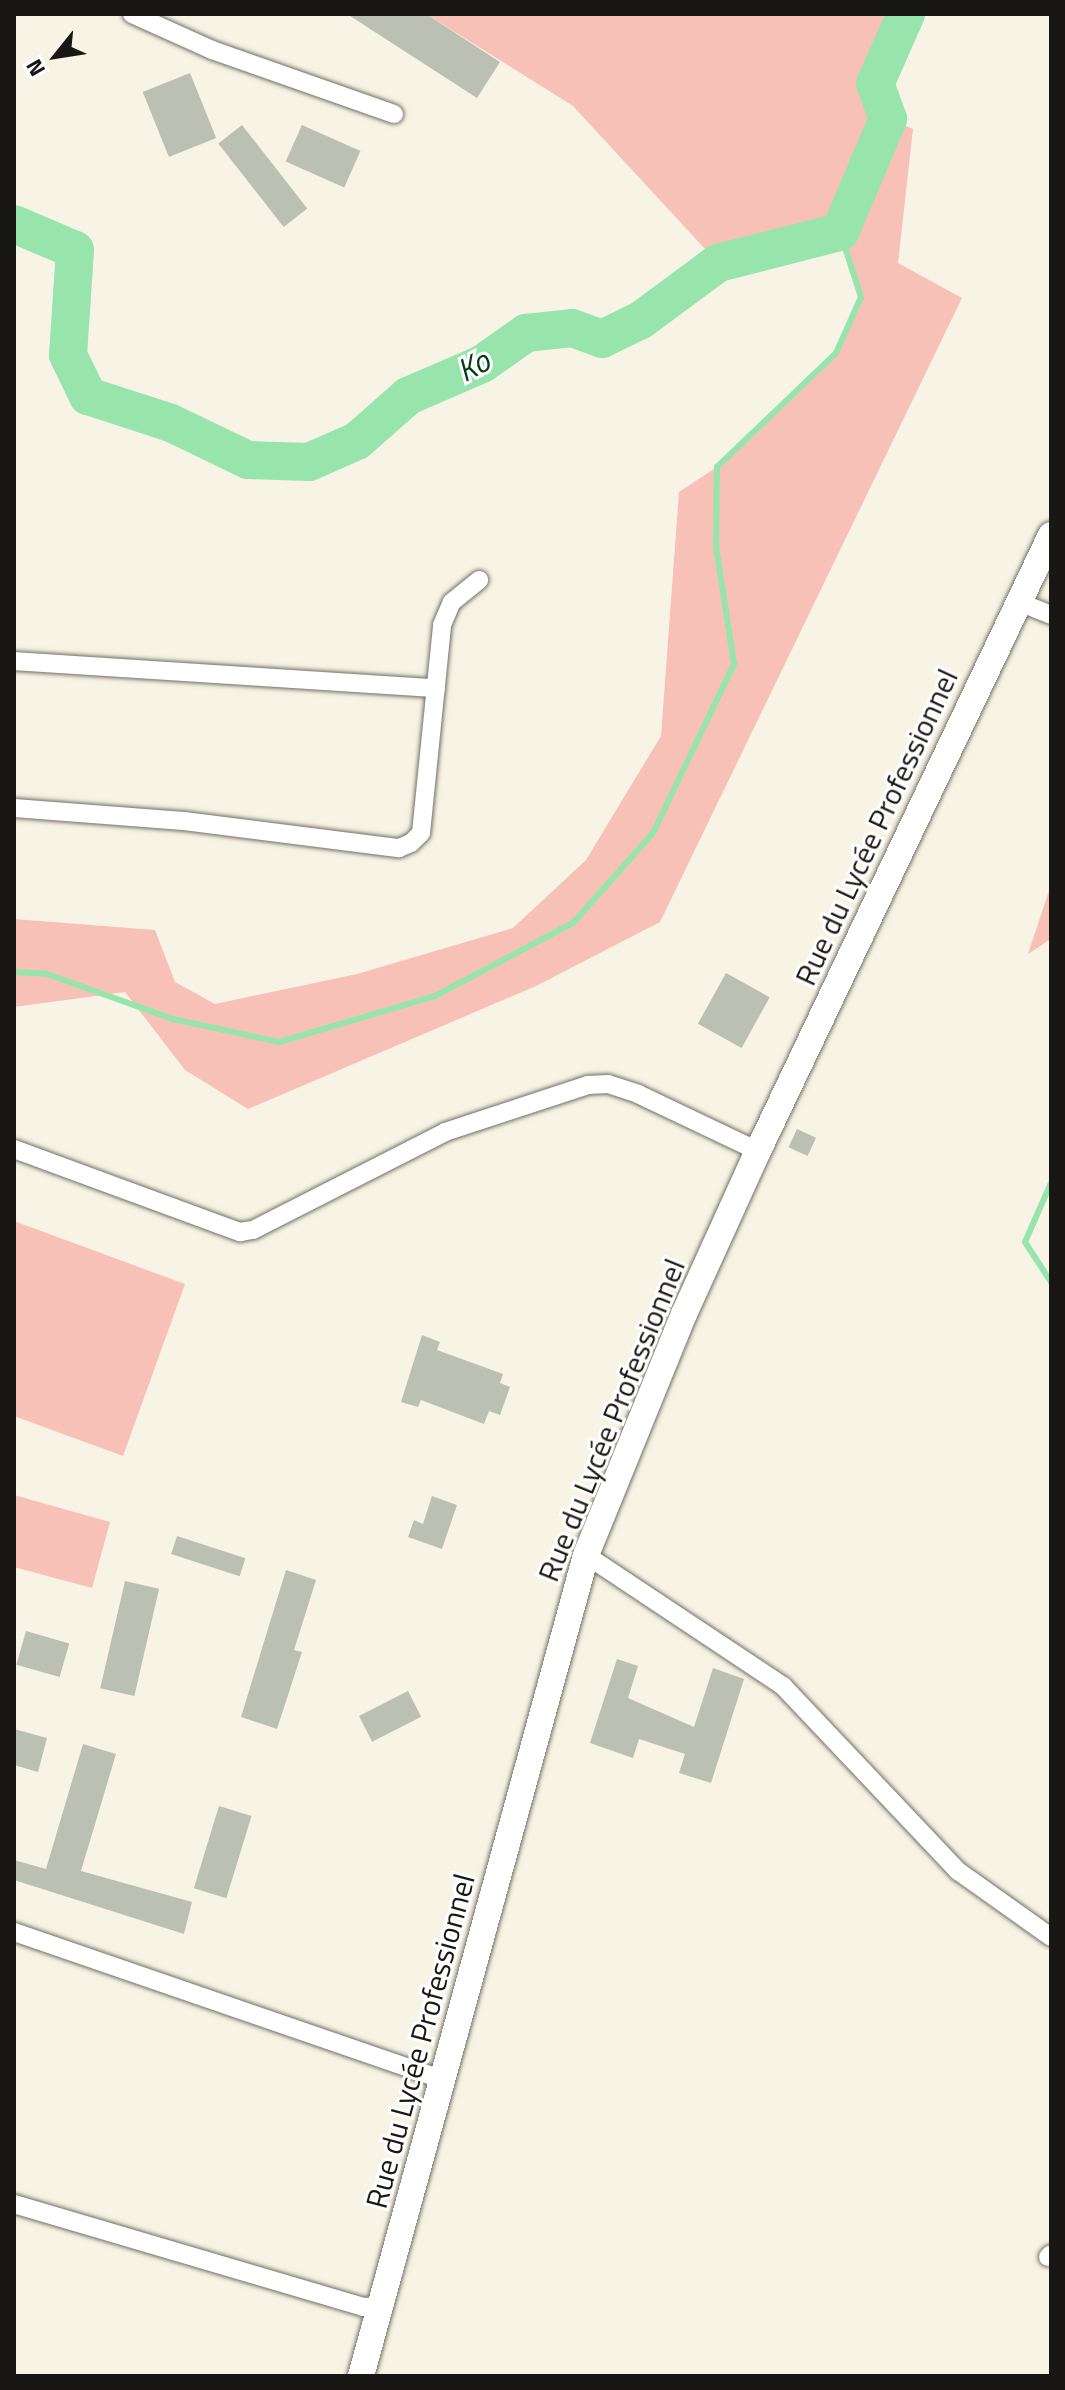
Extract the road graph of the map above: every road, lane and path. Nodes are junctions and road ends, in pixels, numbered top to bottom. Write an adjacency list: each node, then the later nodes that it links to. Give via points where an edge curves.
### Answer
1 (132, 14): 2 (street, via 212,50)
2 (394, 114)
3 (1051, 535): 5 (main road, Rue du Lycée Professionnel)
4 (479, 580): 8 (street, via 446,611)
5 (1019, 602): 6 (street); 11 (main road, Rue du Lycée Professionnel)
6 (1051, 615)
7 (14, 661): 8 (street)
8 (436, 688): 9 (street, via 421,833 399,848 184,821)
9 (14, 808)
10 (14, 1149): 11 (street, via 240,1232 445,1132 588,1085 608,1084 638,1094)
11 (758, 1151): 12 (main road, Rue du Lycée Professionnel, via 684,1314)
12 (586, 1555): 14 (street, via 783,1686 958,1871); 15 (main road, Rue du Lycée Professionnel)
13 (14, 1932): 15 (street)
14 (1051, 1937)
15 (443, 2080): 17 (main road, Rue du Lycée Professionnel)
16 (14, 2204): 17 (street)
17 (374, 2311): 18 (main road, Rue du Lycée Professionnel)
18 (361, 2376)

